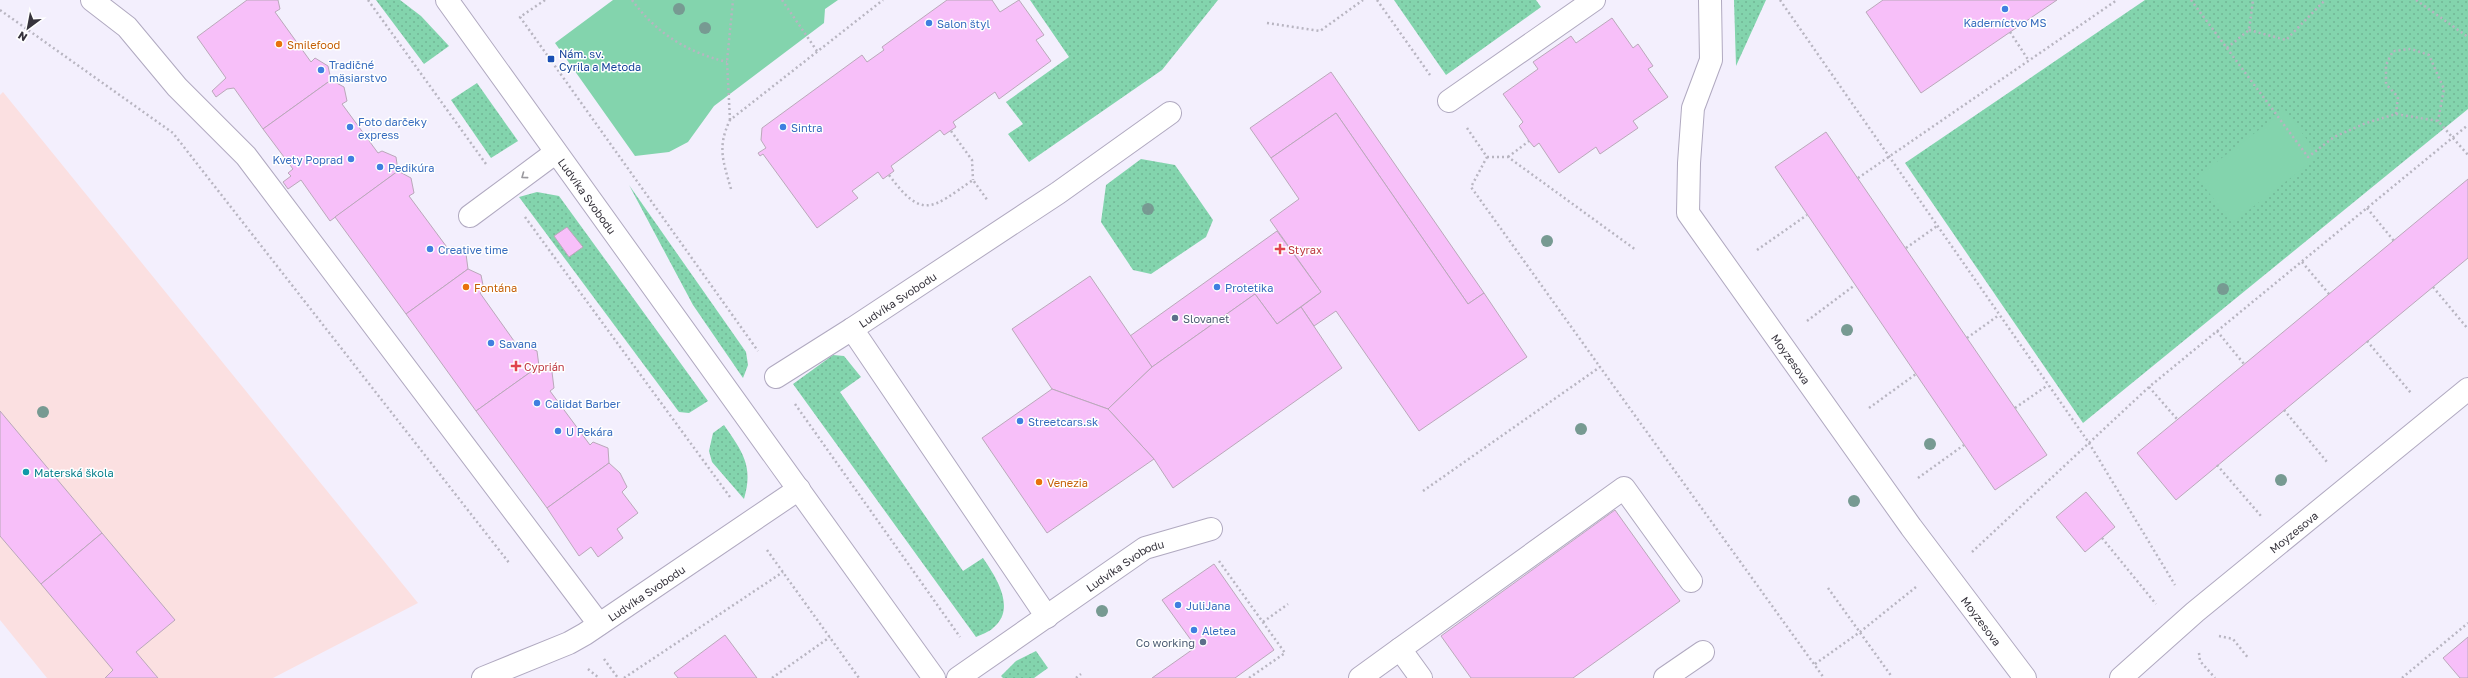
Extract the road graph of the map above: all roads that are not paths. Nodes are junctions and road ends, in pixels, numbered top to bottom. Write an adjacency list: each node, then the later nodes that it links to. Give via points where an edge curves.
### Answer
1 (92, 0): 16 (street, via 127,27 177,87 246,156)
2 (447, 0): 7 (street, Ludvíka Svobodu)
3 (1594, 0): 5 (street)
4 (1710, 0): 25 (street, Moyzesova, via 1711,60 1693,108 1688,163 1688,213 1911,527)
5 (1449, 101)
6 (1170, 113): 9 (street, Ludvíka Svobodu, via 1058,193)
7 (555, 153): 8 (street, one-way to 8); 12 (street, Ludvíka Svobodu)
8 (470, 216)
9 (852, 329): 10 (street); 15 (street, Ludvíka Svobodu)
10 (776, 377)
11 (2468, 389): 26 (street, Moyzesova, via 2195,612)
12 (799, 489): 16 (street, Ludvíka Svobodu); 20 (street, Ludvíka Svobodu)
13 (1212, 529): 15 (street, Ludvíka Svobodu, via 1145,548)
14 (1691, 581): 17 (street, via 1624,488)
15 (1047, 617): 21 (street, Ludvíka Svobodu)
16 (600, 624): 19 (street, Ludvíka Svobodu, via 569,643)
17 (1400, 649): 22 (street); 23 (street)
18 (1703, 652): 24 (street)
19 (483, 678)
20 (934, 678)
21 (958, 678)
22 (1360, 678)
23 (1421, 678)
24 (1665, 678)
25 (2024, 678)
26 (2121, 678)

